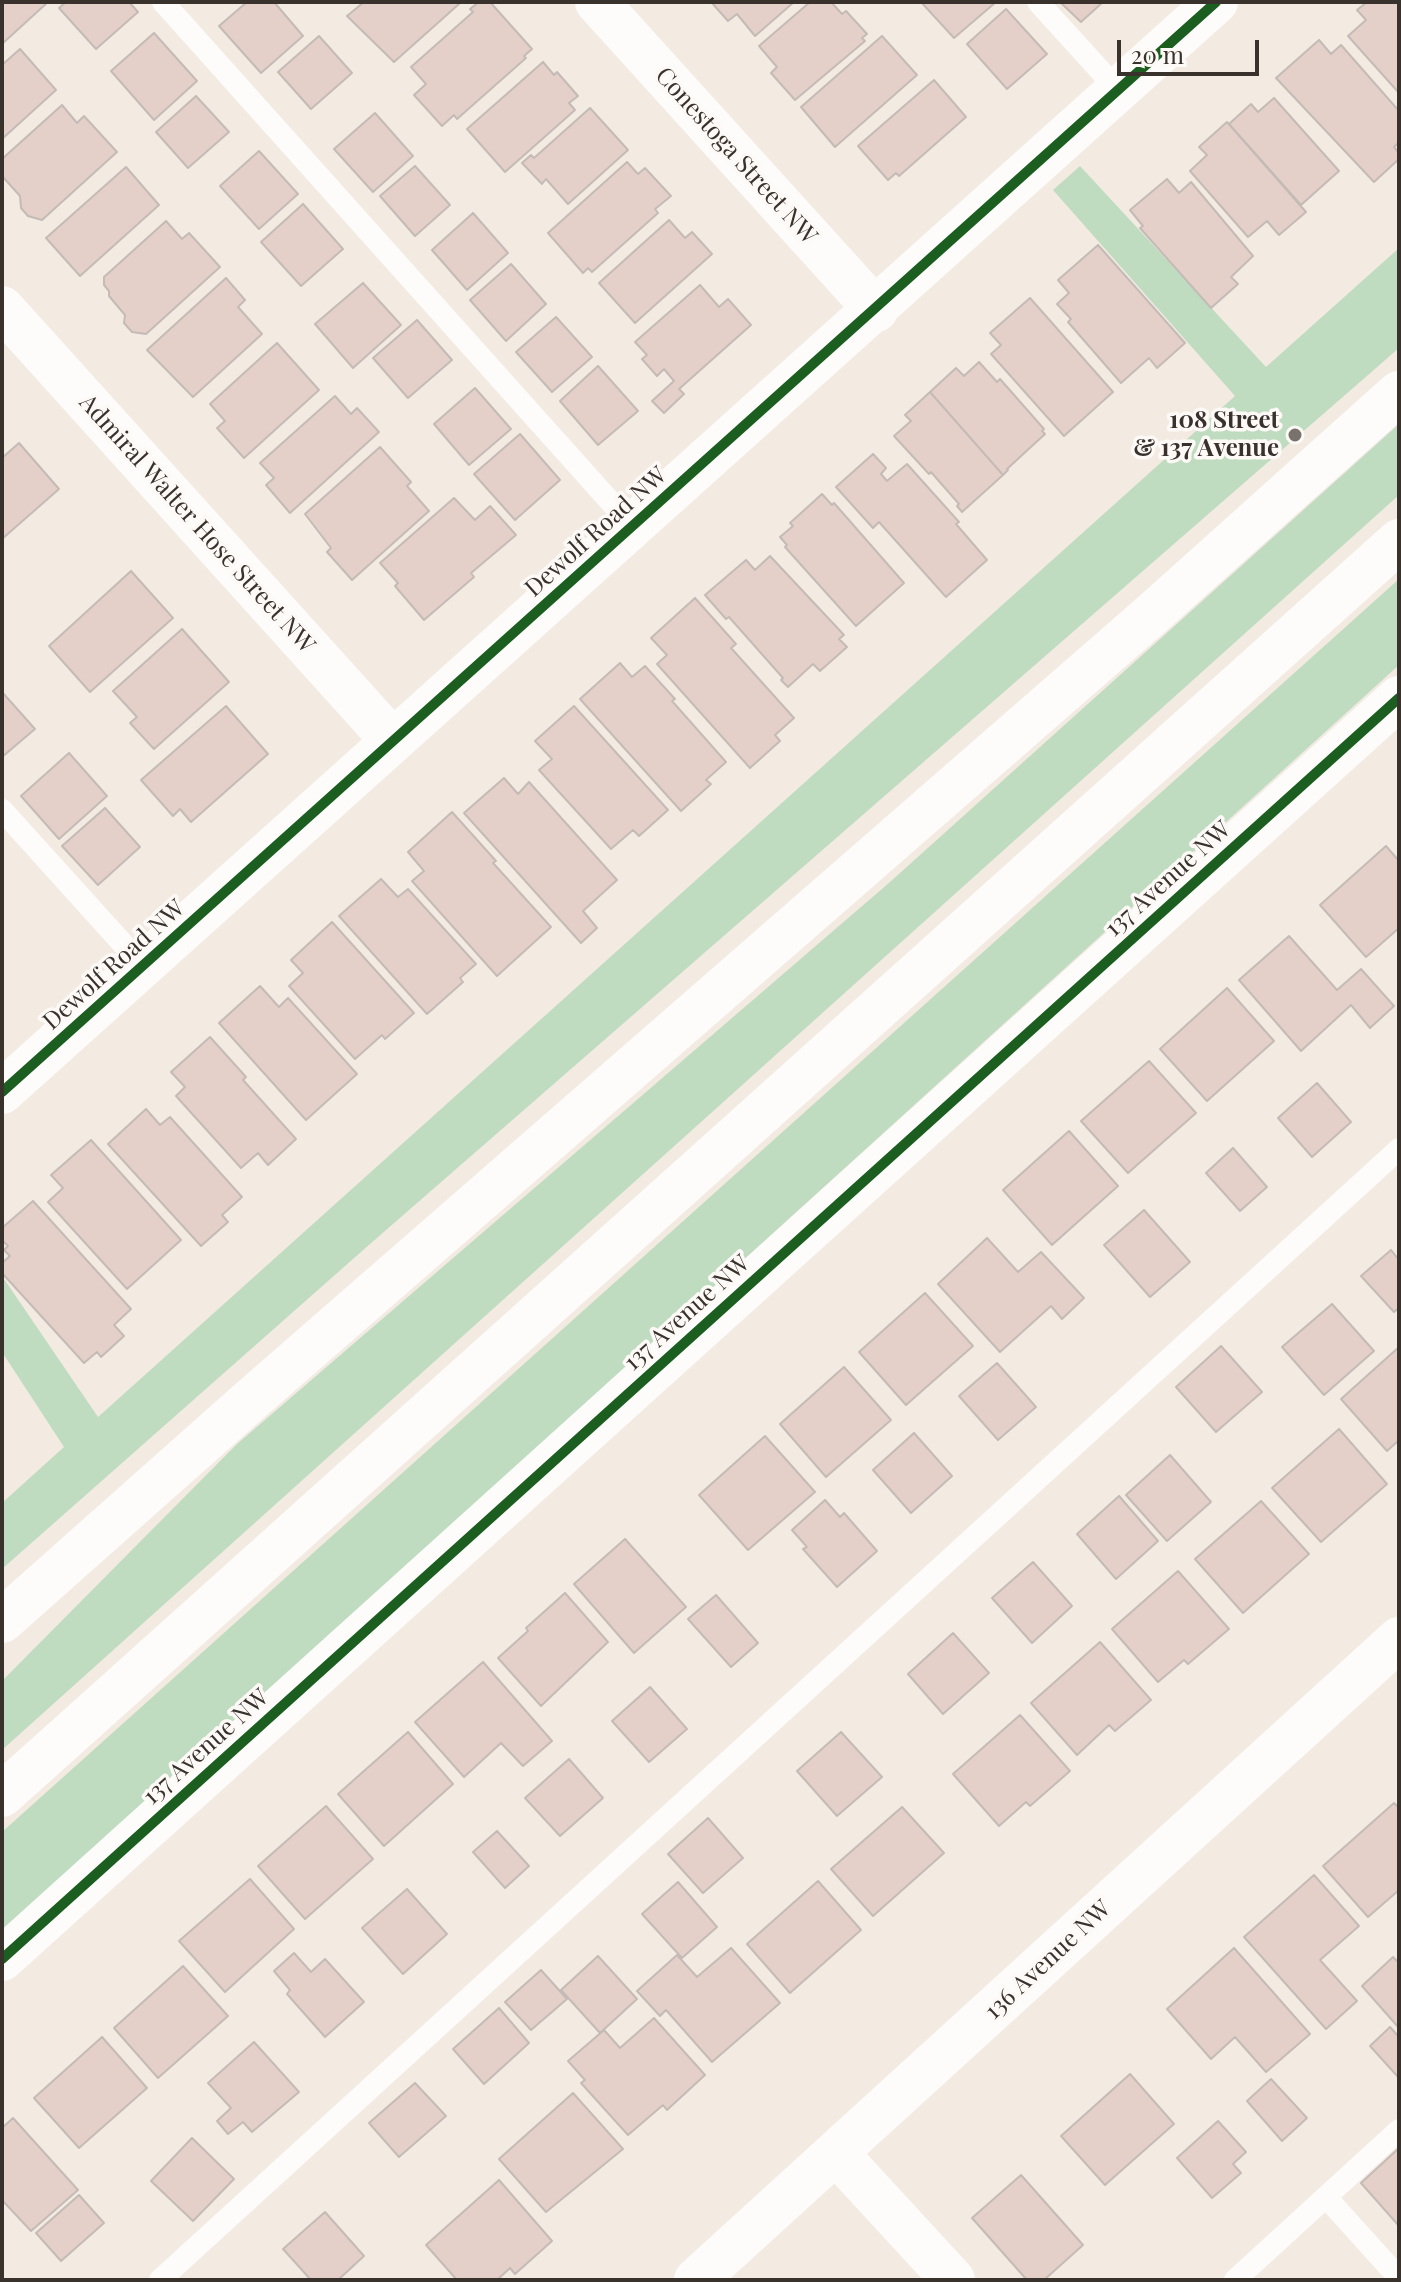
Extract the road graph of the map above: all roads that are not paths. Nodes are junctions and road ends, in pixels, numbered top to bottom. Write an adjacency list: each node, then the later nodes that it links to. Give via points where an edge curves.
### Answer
1 (163, 2): 9 (lane)
2 (597, 2): 7 (street, Conestoga Street NW)
3 (1038, 2): 5 (lane)
4 (1216, 2): 5 (street, Dewolf Road NW)
5 (1118, 90): 7 (street, Dewolf Road NW)
6 (2, 308): 12 (street, Admiral Walter Hose Street NW)
7 (876, 310): 9 (street, Dewolf Road NW)
8 (1399, 393): 17 (street)
9 (633, 527): 12 (street, Dewolf Road NW)
10 (1399, 541): 19 (street)
11 (1399, 698): 20 (street, 137 Avenue NW)
12 (392, 740): 14 (street, Dewolf Road NW)
13 (2, 810): 14 (lane)
14 (143, 966): 15 (street, Dewolf Road NW)
15 (2, 1092)
16 (1399, 1149): 25 (lane)
17 (2, 1621)
18 (1399, 1639): 22 (street, 136 Avenue NW)
19 (2, 1795)
20 (2, 1959)
21 (1399, 2130): 23 (lane)
22 (837, 2154): 26 (street, 136 Avenue NW); 27 (street)
23 (1326, 2197): 24 (lane); 28 (lane)
24 (1399, 2278)
25 (160, 2280)
26 (696, 2280)
27 (953, 2280)
28 (1235, 2280)

